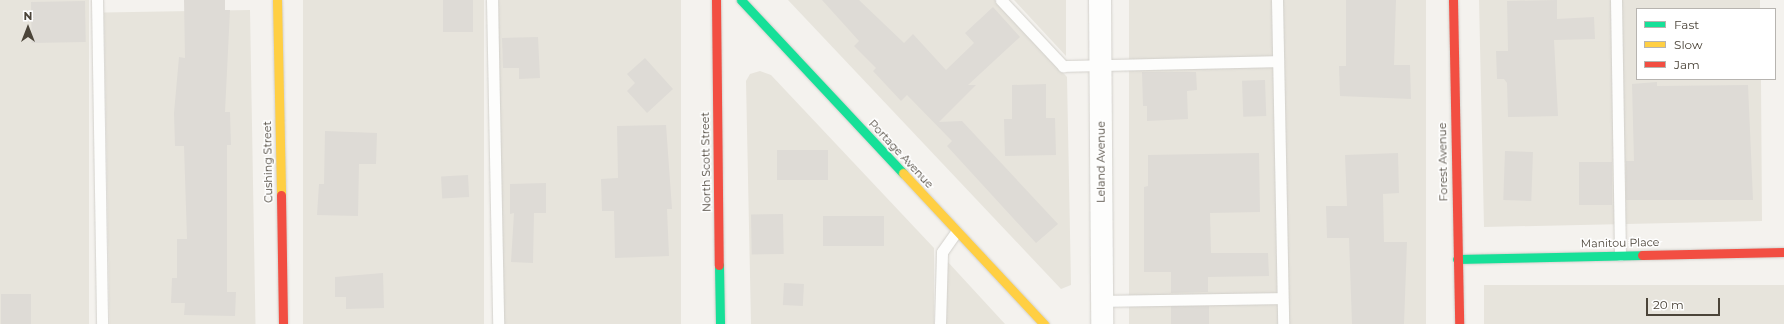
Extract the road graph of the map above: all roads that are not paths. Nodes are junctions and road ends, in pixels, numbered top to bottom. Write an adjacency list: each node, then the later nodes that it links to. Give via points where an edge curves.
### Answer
1 (97, 0): 19 (lane)
2 (277, 0): 20 (street, Cushing Street)
3 (492, 0): 21 (lane)
4 (716, 0): 22 (street, North Scott Street)
5 (741, 0): 13 (street, Portage Avenue)
6 (1001, 0): 12 (lane, via 1063,66)
7 (1100, 0): 12 (street, Leland Avenue)
8 (1277, 0): 11 (lane)
9 (1452, 0): 16 (street, Forest Avenue)
10 (1616, 0): 15 (lane)
11 (1278, 61): 12 (lane); 17 (lane)
12 (1101, 65): 18 (street, Leland Avenue)
13 (956, 232): 23 (lane, via 942,252); 24 (street, Portage Avenue)
14 (1784, 252): 15 (street, Manitou Place)
15 (1620, 255): 16 (street, Manitou Place)
16 (1457, 259): 27 (street, Forest Avenue)
17 (1282, 298): 18 (lane); 26 (lane)
18 (1101, 301): 25 (street, Leland Avenue)
19 (102, 324)
20 (283, 324)
21 (498, 324)
22 (720, 324)
23 (940, 324)
24 (1044, 324)
25 (1102, 324)
26 (1282, 324)
27 (1459, 324)

